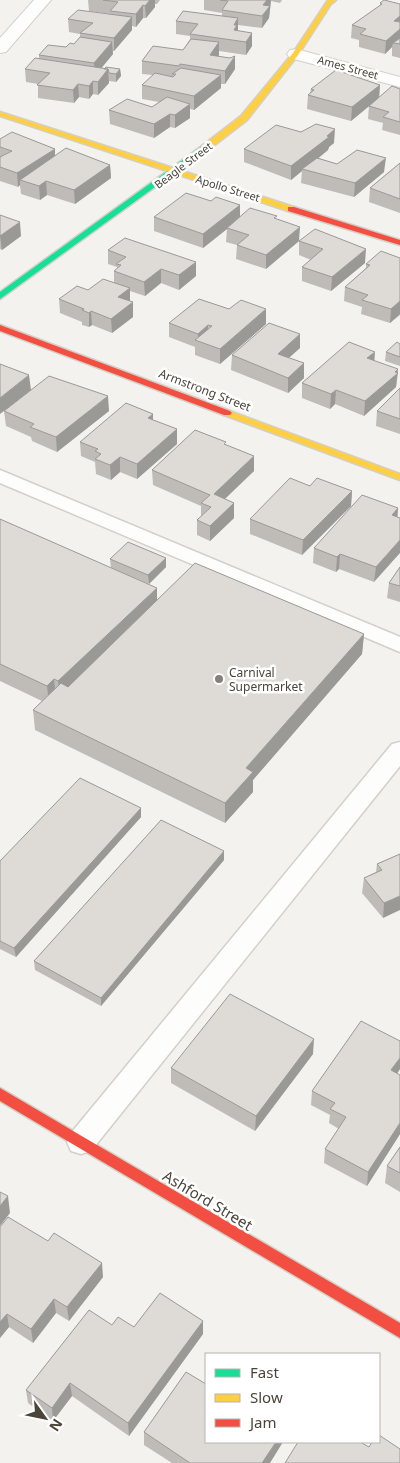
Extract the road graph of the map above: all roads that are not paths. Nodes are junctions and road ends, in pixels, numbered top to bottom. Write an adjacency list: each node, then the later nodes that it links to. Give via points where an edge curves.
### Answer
1 (43, 0): 3 (street)
2 (333, 0): 4 (street, Beagle Street)
3 (0, 48)
4 (296, 54): 5 (street, Ames Street); 7 (street, Beagle Street, via 244,118)
5 (400, 82)
6 (0, 114): 7 (street, Apollo Street)
7 (174, 172): 8 (street, Apollo Street); 9 (street, Beagle Street)
8 (400, 243)
9 (0, 296)
10 (0, 328): 12 (street, Armstrong Street)
11 (0, 476): 13 (lane)
12 (400, 477)
13 (400, 645)
14 (400, 750): 16 (lane)
15 (0, 1094): 16 (street, Ashford Street)
16 (81, 1142): 17 (street, Ashford Street)
17 (400, 1331)

